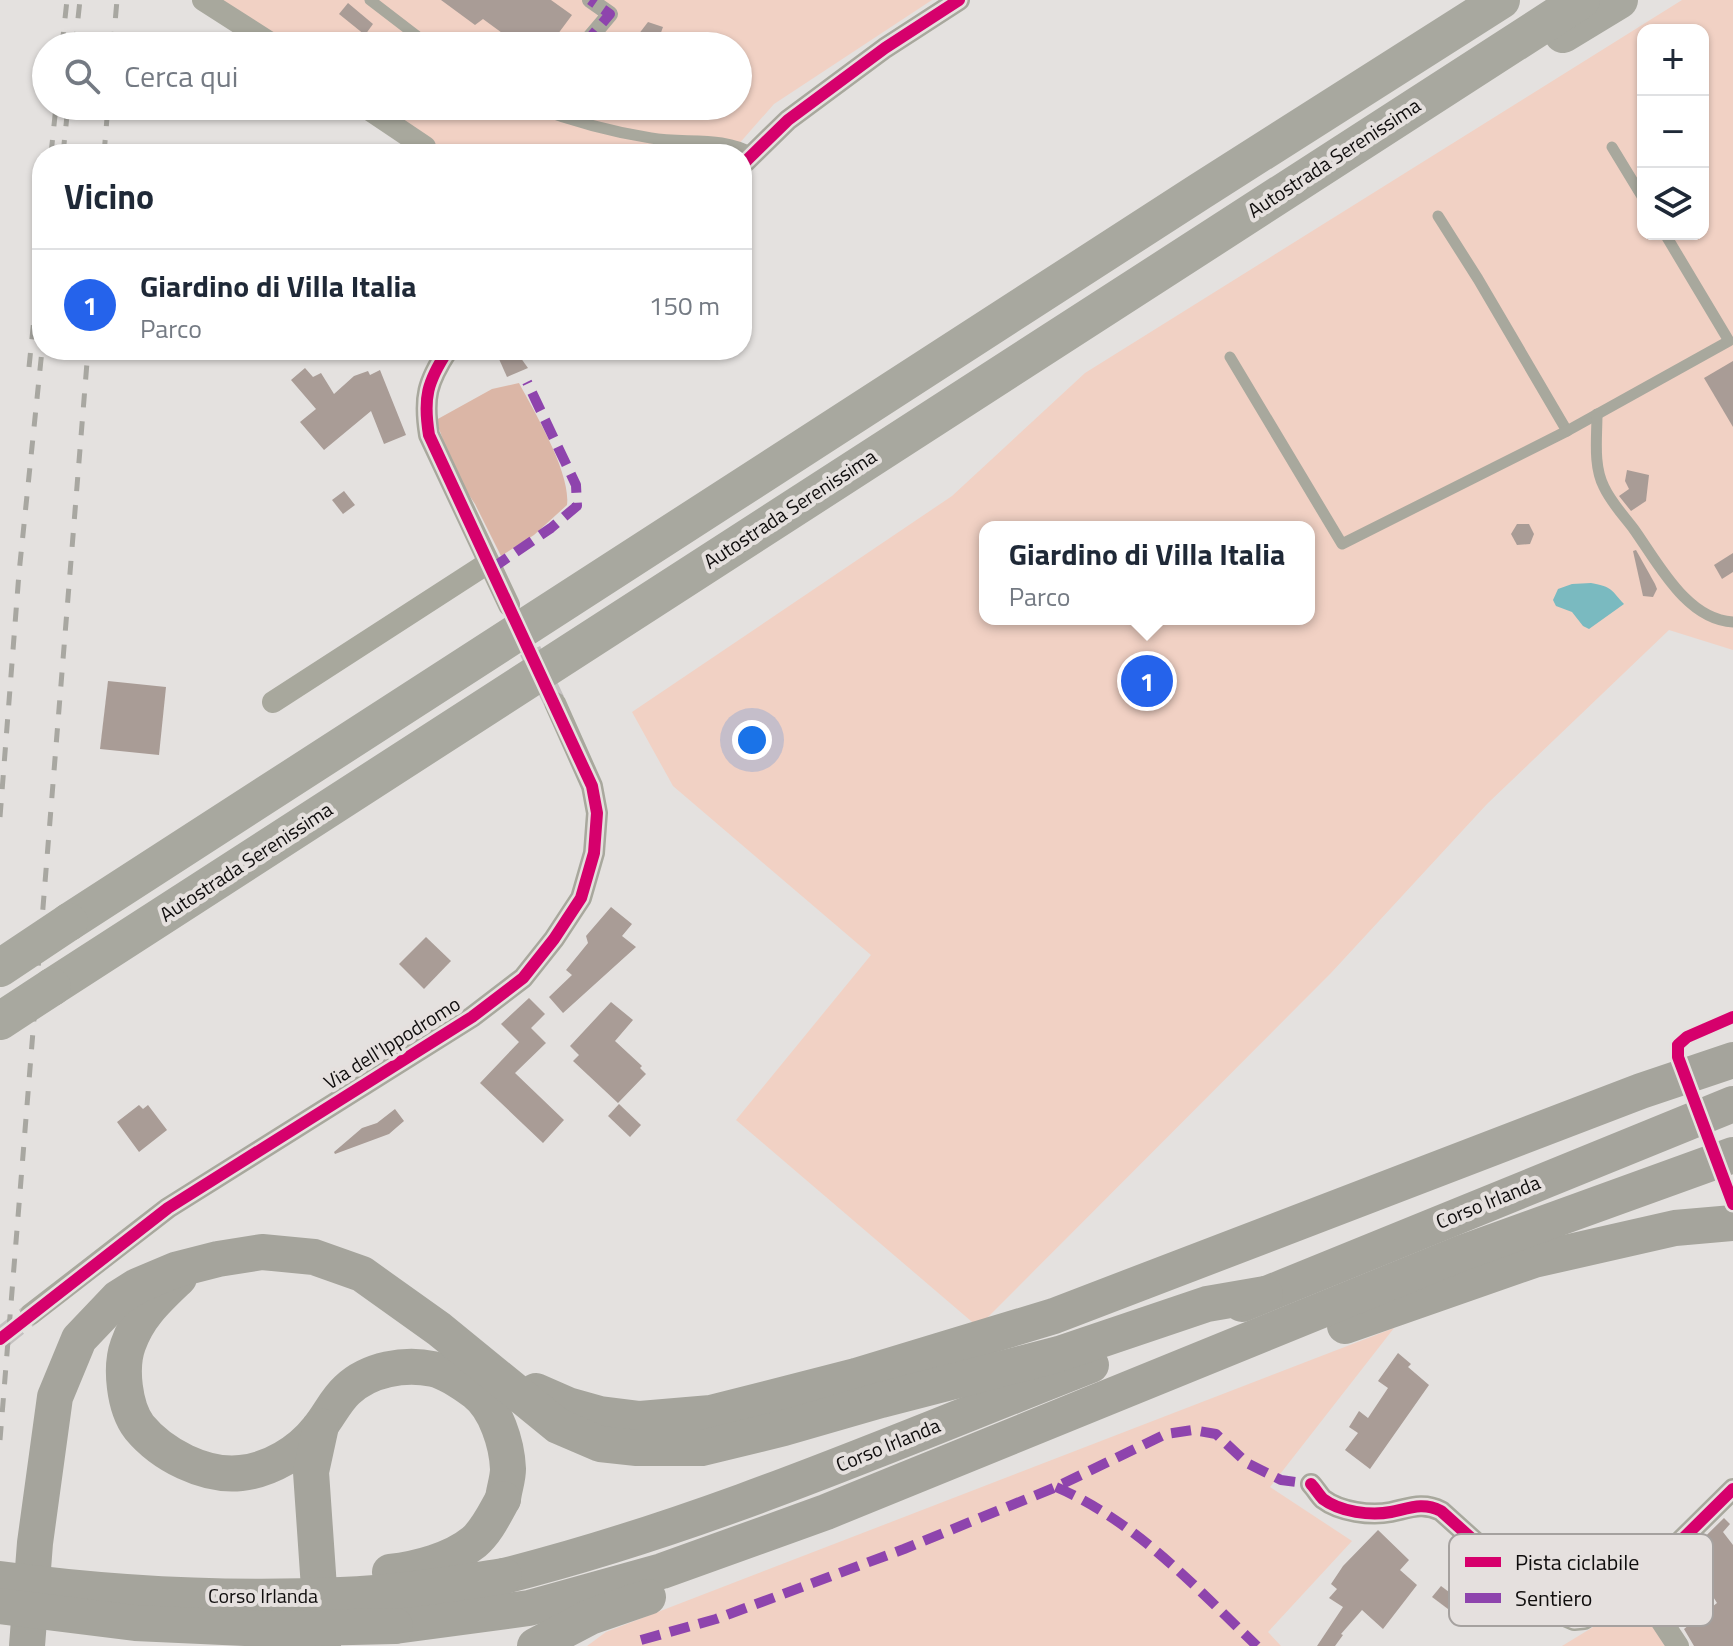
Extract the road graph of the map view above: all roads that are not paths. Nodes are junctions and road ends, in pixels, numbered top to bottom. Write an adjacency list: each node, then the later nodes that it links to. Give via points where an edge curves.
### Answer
1 (203, 0): 8 (street)
2 (370, 0): 9 (lane)
3 (590, 0): 10 (street, via 610,14)
4 (959, 0): 16 (street, via 788,120)
5 (1501, 0): 30 (highway, bridge)
6 (1581, 0): 20 (highway, Autostrada Serenissima)
7 (1619, 0): 20 (highway, via 1355,165)
8 (253, 32)
9 (412, 32)
10 (595, 32)
11 (385, 120): 13 (street)
12 (584, 120): 14 (lane, via 653,139)
13 (421, 144)
14 (725, 144)
15 (1612, 147): 17 (lane)
16 (752, 156)
17 (1637, 188)
18 (1438, 216): 24 (lane)
19 (1669, 240): 23 (lane, via 1729,341)
20 (1187, 253): 31 (highway, Autostrada Serenissima, bridge)
21 (1230, 357): 24 (lane, via 1342,544)
22 (442, 360): 25 (street, via 425,405 429,435)
23 (1597, 414): 24 (lane); 27 (lane, via 1603,486 1678,590 1698,608)
24 (1567, 431)
25 (488, 563): 26 (street); 28 (street)
26 (509, 605)
27 (1733, 622)
28 (273, 702)
29 (555, 703): 38 (street, Via dell'Ippodromo, via 596,832 581,898 523,978 472,1017 168,1208)
30 (0, 968)
31 (0, 1021)
32 (1733, 1060): 39 (highway, via 1054,1316 766,1400 711,1413 640,1419 600,1414 568,1405)
33 (1733, 1104): 37 (highway, Corso Irlanda)
34 (1733, 1155): 40 (highway, Corso Irlanda, via 1462,1253)
35 (1733, 1223): 40 (highway, via 1675,1228 1534,1260 1264,1355)
36 (193, 1266): 39 (highway, via 262,1252 314,1257 362,1274); 41 (highway, via 141,1314 127,1347 123,1373 137,1425 164,1451 224,1474 269,1466); 51 (highway, via 118,1298 79,1339 55,1397)
37 (1265, 1294): 39 (highway, via 1207,1304 1059,1354 702,1448 600,1444 558,1426); 48 (highway, Corso Irlanda, bridge, via 683,1524 582,1556 504,1576 410,1590)
38 (31, 1314)
39 (477, 1360)
40 (1129, 1389): 44 (highway, Corso Irlanda)
41 (321, 1426): 48 (highway, bridge, via 350,1386 379,1371 436,1369 479,1395 493,1416 504,1440 508,1471 503,1499 475,1541 411,1570 236,1584); 53 (highway, via 311,1472)
42 (1311, 1484): 45 (street, via 1324,1499 1351,1511 1387,1513 1430,1505)
43 (1733, 1489): 46 (street)
44 (826, 1512): 49 (highway, Corso Irlanda, bridge, via 662,1571 529,1608 395,1626 267,1629 135,1623); 54 (highway, via 723,1570 590,1617)
45 (1467, 1534)
46 (1688, 1534)
47 (0, 1579): 48 (highway, Corso Irlanda, bridge)
48 (178, 1595)
49 (0, 1606): 52 (highway, bridge)
50 (1665, 1626): 55 (street)
51 (27, 1646)
52 (146, 1646)
53 (323, 1646)
54 (535, 1646)
55 (1678, 1646)

